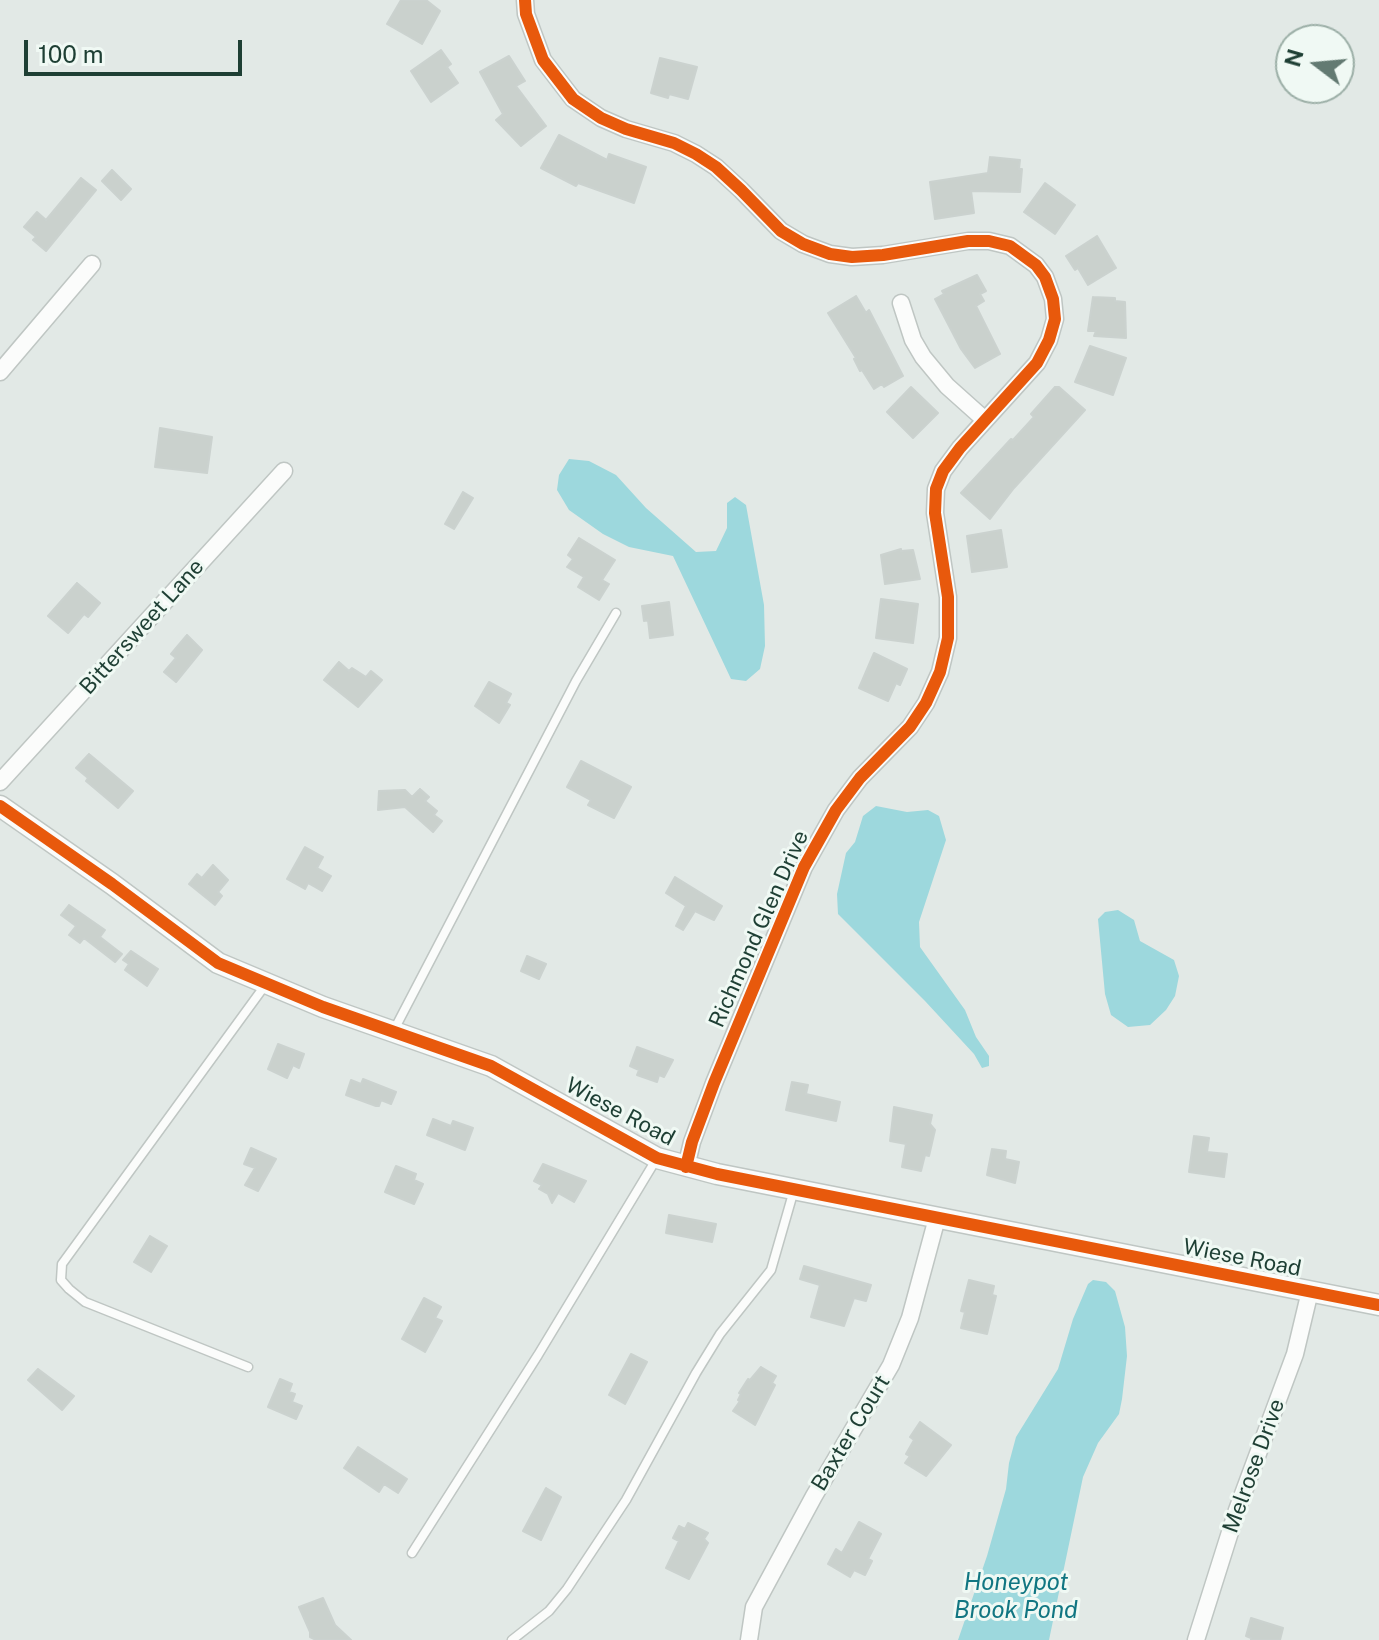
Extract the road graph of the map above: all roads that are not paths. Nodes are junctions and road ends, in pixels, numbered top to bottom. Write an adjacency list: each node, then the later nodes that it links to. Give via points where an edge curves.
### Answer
1 (525, 0): 5 (street, Richmond Glen Drive, via 543,60 573,99 601,118 696,154 781,231 803,244 852,257 989,241 1010,246 1036,265 1053,299 1049,340 1037,363)
2 (92, 264): 4 (street)
3 (901, 303): 5 (street, via 923,357)
4 (0, 372)
5 (985, 420): 13 (street, Richmond Glen Drive, via 943,471 936,489 948,597 948,638 940,672 918,715 836,810 804,867 714,1083)
6 (284, 471): 8 (street, Bittersweet Lane)
7 (616, 613): 11 (lane)
8 (0, 782)
9 (0, 806): 10 (street, Wiese Road, via 218,963)
10 (267, 983): 11 (street, Wiese Road); 18 (lane, via 62,1264 61,1280 85,1302)
11 (394, 1031): 12 (street, Wiese Road, via 491,1066)
12 (657, 1158): 13 (street, Wiese Road); 19 (lane)
13 (686, 1167): 14 (street, Wiese Road)
14 (795, 1189): 15 (street, Wiese Road); 20 (lane, via 771,1270 720,1334 626,1500 567,1589)
15 (937, 1218): 16 (street, Wiese Road); 21 (street, Baxter Court, via 910,1318 891,1365 754,1607)
16 (1310, 1291): 17 (street, Wiese Road); 22 (street, Melrose Drive, via 1295,1354)
17 (1379, 1305)
18 (248, 1367)
19 (412, 1553)
20 (512, 1640)
21 (749, 1640)
22 (1196, 1640)

